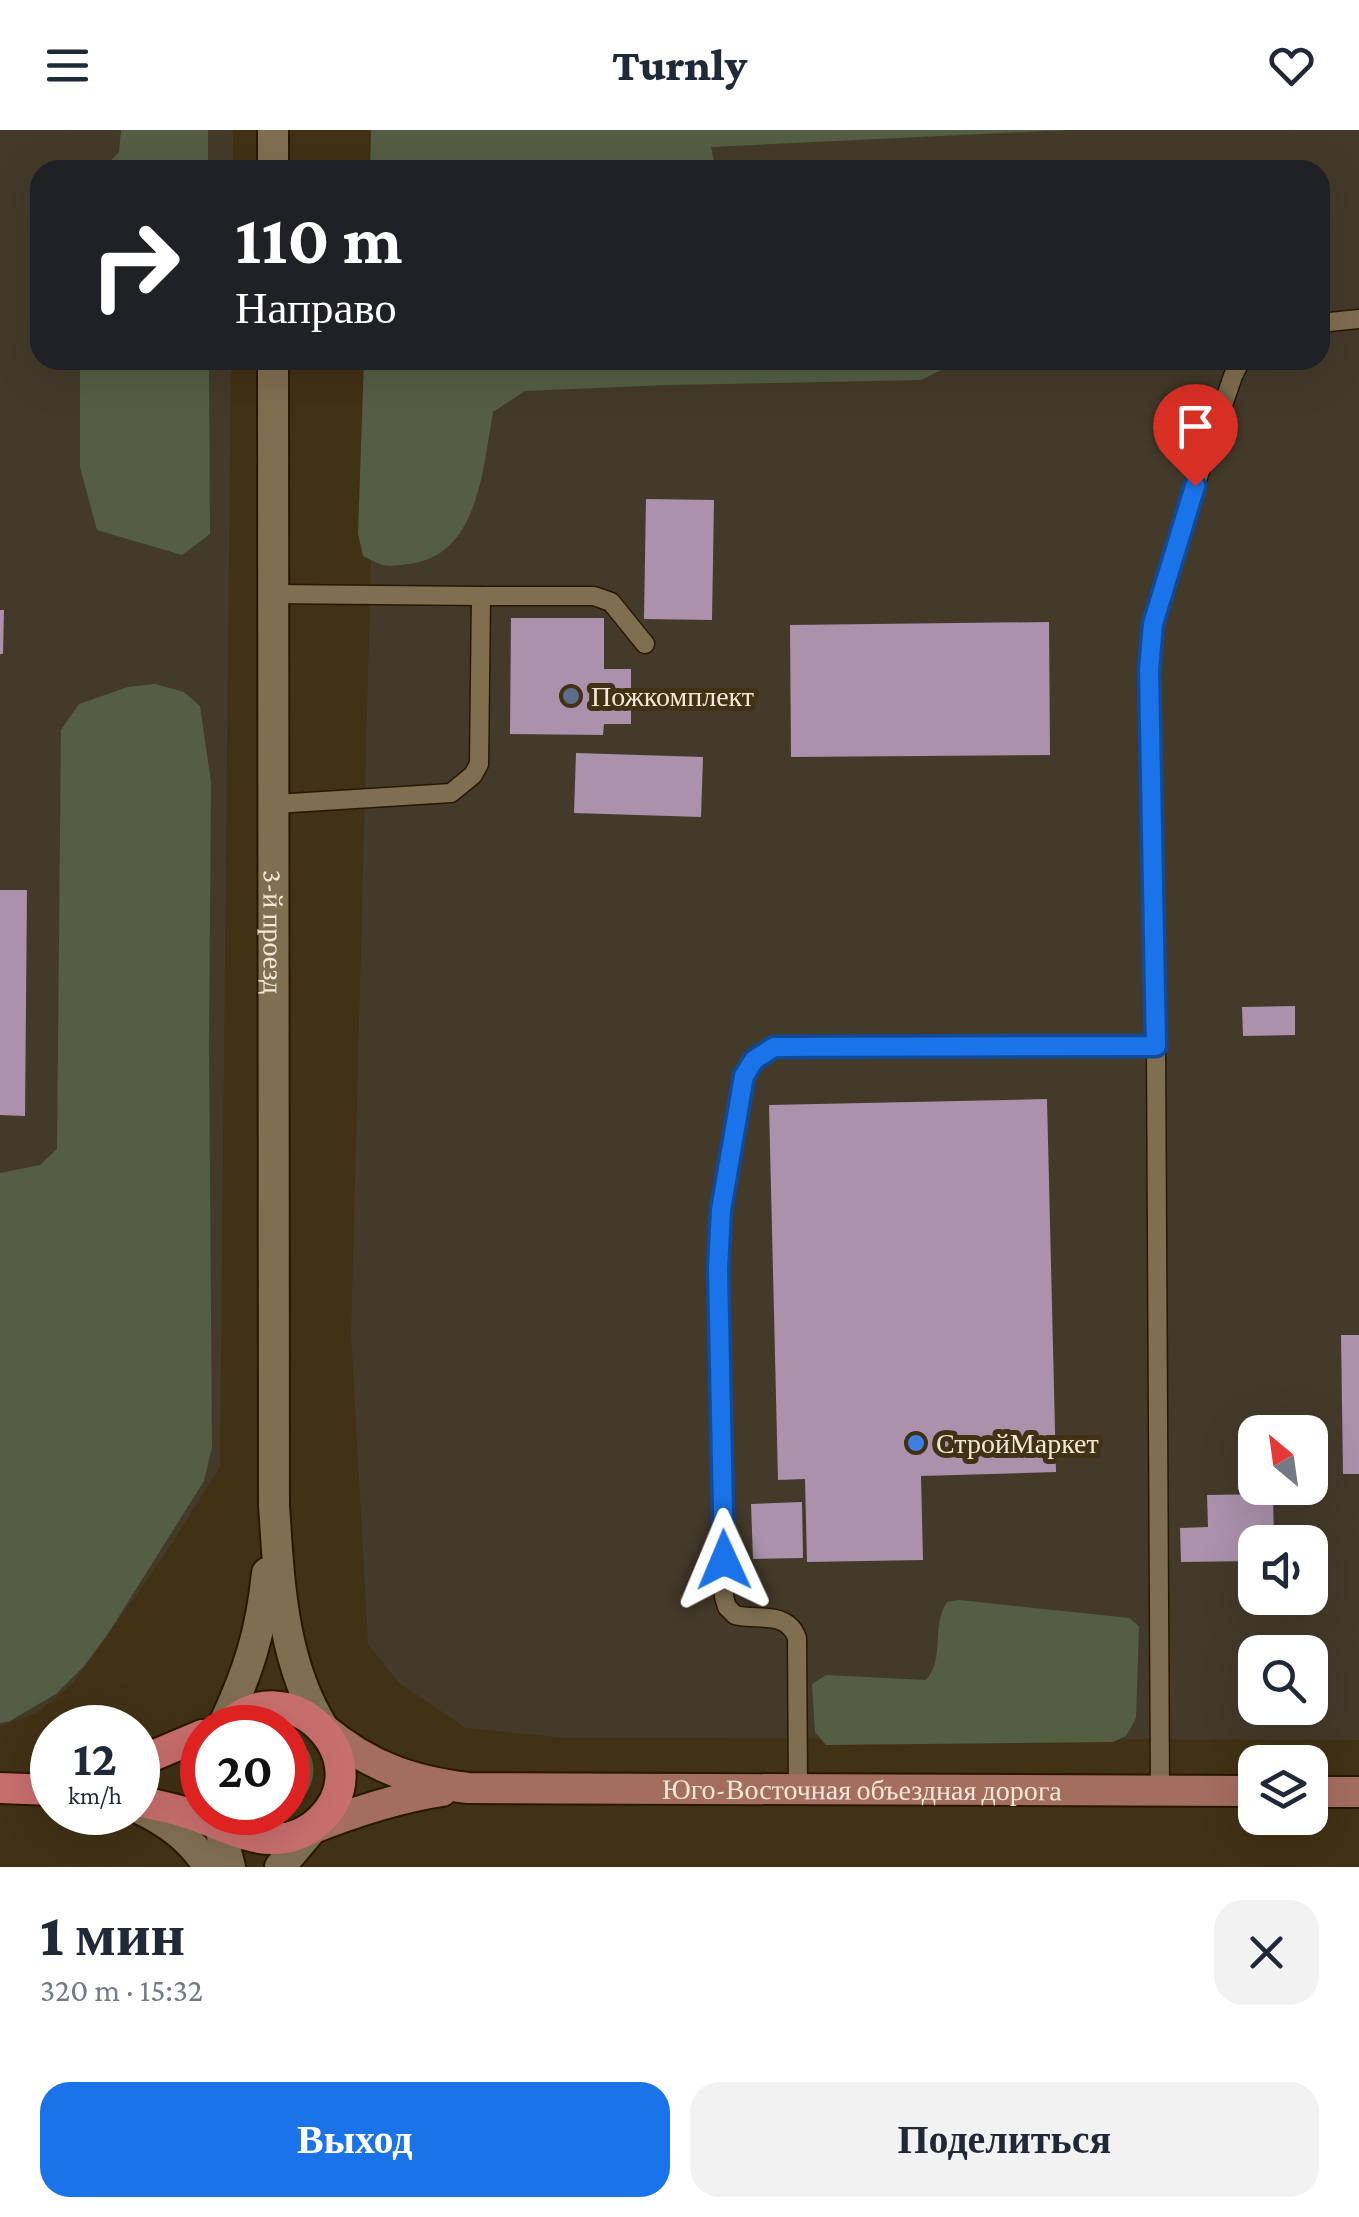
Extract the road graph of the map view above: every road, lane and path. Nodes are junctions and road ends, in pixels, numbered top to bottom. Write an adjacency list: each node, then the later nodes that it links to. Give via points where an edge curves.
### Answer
1 (273, 130): 2 (street)
2 (273, 160)
3 (1359, 318): 4 (lane)
4 (1330, 321)
5 (273, 370): 7 (street, 3-й проезд)
6 (1236, 370): 11 (lane, via 1153,624)
7 (273, 594): 8 (lane); 10 (street, 3-й проезд)
8 (481, 596): 9 (lane, via 594,596 611,602); 10 (lane, via 479,764 473,775 451,792)
9 (644, 644)
10 (275, 804): 12 (street, 3-й проезд)
11 (1156, 1046): 21 (lane, via 774,1047 744,1076 718,1269 724,1597 735,1616 774,1618 794,1630); 22 (lane)
12 (274, 1505): 13 (street); 16 (street, via 288,1638)
13 (262, 1612): 14 (street); 18 (street, via 218,1708)
14 (231, 1705)
15 (310, 1718): 16 (main road)
16 (324, 1729): 20 (main road, via 388,1770); 27 (main road, via 340,1777 333,1802)
17 (180, 1745): 18 (main road)
18 (168, 1751): 19 (main road)
19 (160, 1754)
20 (468, 1788): 21 (main road, Юго-Восточная объездная дорога); 27 (main road, via 399,1799)
21 (798, 1790): 22 (main road, Юго-Восточная объездная дорога)
22 (1160, 1791): 23 (main road, Юго-Восточная объездная дорога)
23 (1238, 1791)
24 (1328, 1792): 25 (main road)
25 (1359, 1792)
26 (160, 1818): 31 (street, via 185,1836)
27 (312, 1827): 33 (street)
28 (227, 1835): 32 (street)
29 (260, 1835): 30 (main road)
30 (296, 1835)
31 (208, 1867)
32 (230, 1867)
33 (280, 1867)

